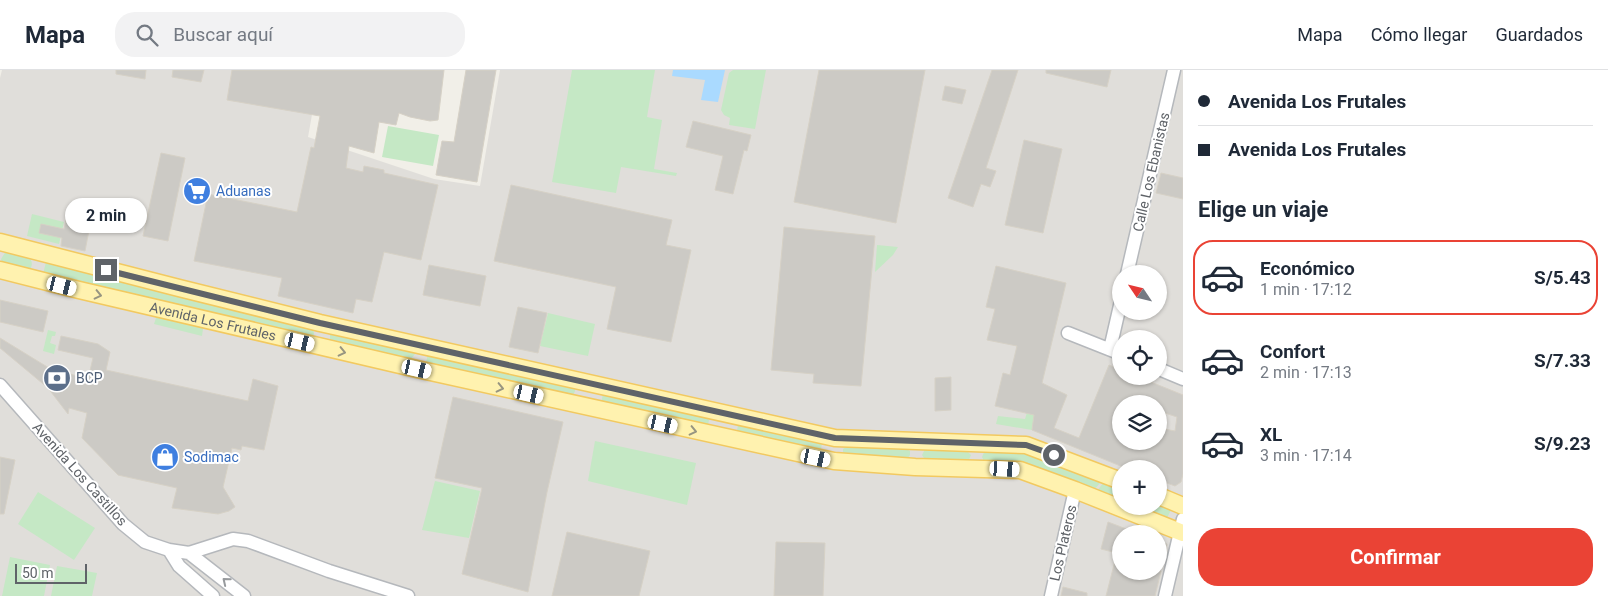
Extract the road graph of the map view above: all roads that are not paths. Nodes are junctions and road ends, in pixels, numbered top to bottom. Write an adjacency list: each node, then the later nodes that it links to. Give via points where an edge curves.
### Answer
1 (1174, 70): 4 (street, Calle Los Ebanistas)
2 (3, 245): 3 (main road, Avenida Los Frutales)
3 (34, 251): 6 (main road, via 39,258 38,268); 7 (main road, Avenida Los Frutales)
4 (1129, 265)
5 (0, 270): 6 (main road, Avenida Los Frutales)
6 (26, 278): 9 (main road, Avenida Los Frutales, one-way to 9)
7 (320, 323): 9 (main road); 14 (main road, Avenida Los Frutales, via 835,438 1026,445)
8 (1068, 333): 10 (street)
9 (315, 346): 15 (main road, Avenida Los Frutales, one-way to 15, via 834,461 1020,470)
10 (1112, 350)
11 (1167, 372): 12 (street)
12 (1183, 379)
13 (0, 385): 19 (street, Avenida Los Castillos, via 124,524 146,542)
14 (1112, 478)
15 (1075, 490): 18 (main road, Avenida Los Frutales); 26 (street, Los Plateros)
16 (1167, 499): 17 (main road)
17 (1183, 506)
18 (1182, 528): 27 (street)
19 (169, 550): 20 (street, Avenida Los Castillos); 22 (street)
20 (189, 553): 21 (street, Avenida Los Castillos); 25 (street, via 233,539 248,541)
21 (208, 567): 22 (street); 24 (street, Avenida Los Castillos, one-way to 21)
22 (202, 588): 23 (street)
23 (213, 596)
24 (244, 596)
25 (408, 596)
26 (1051, 596)
27 (1165, 596)

